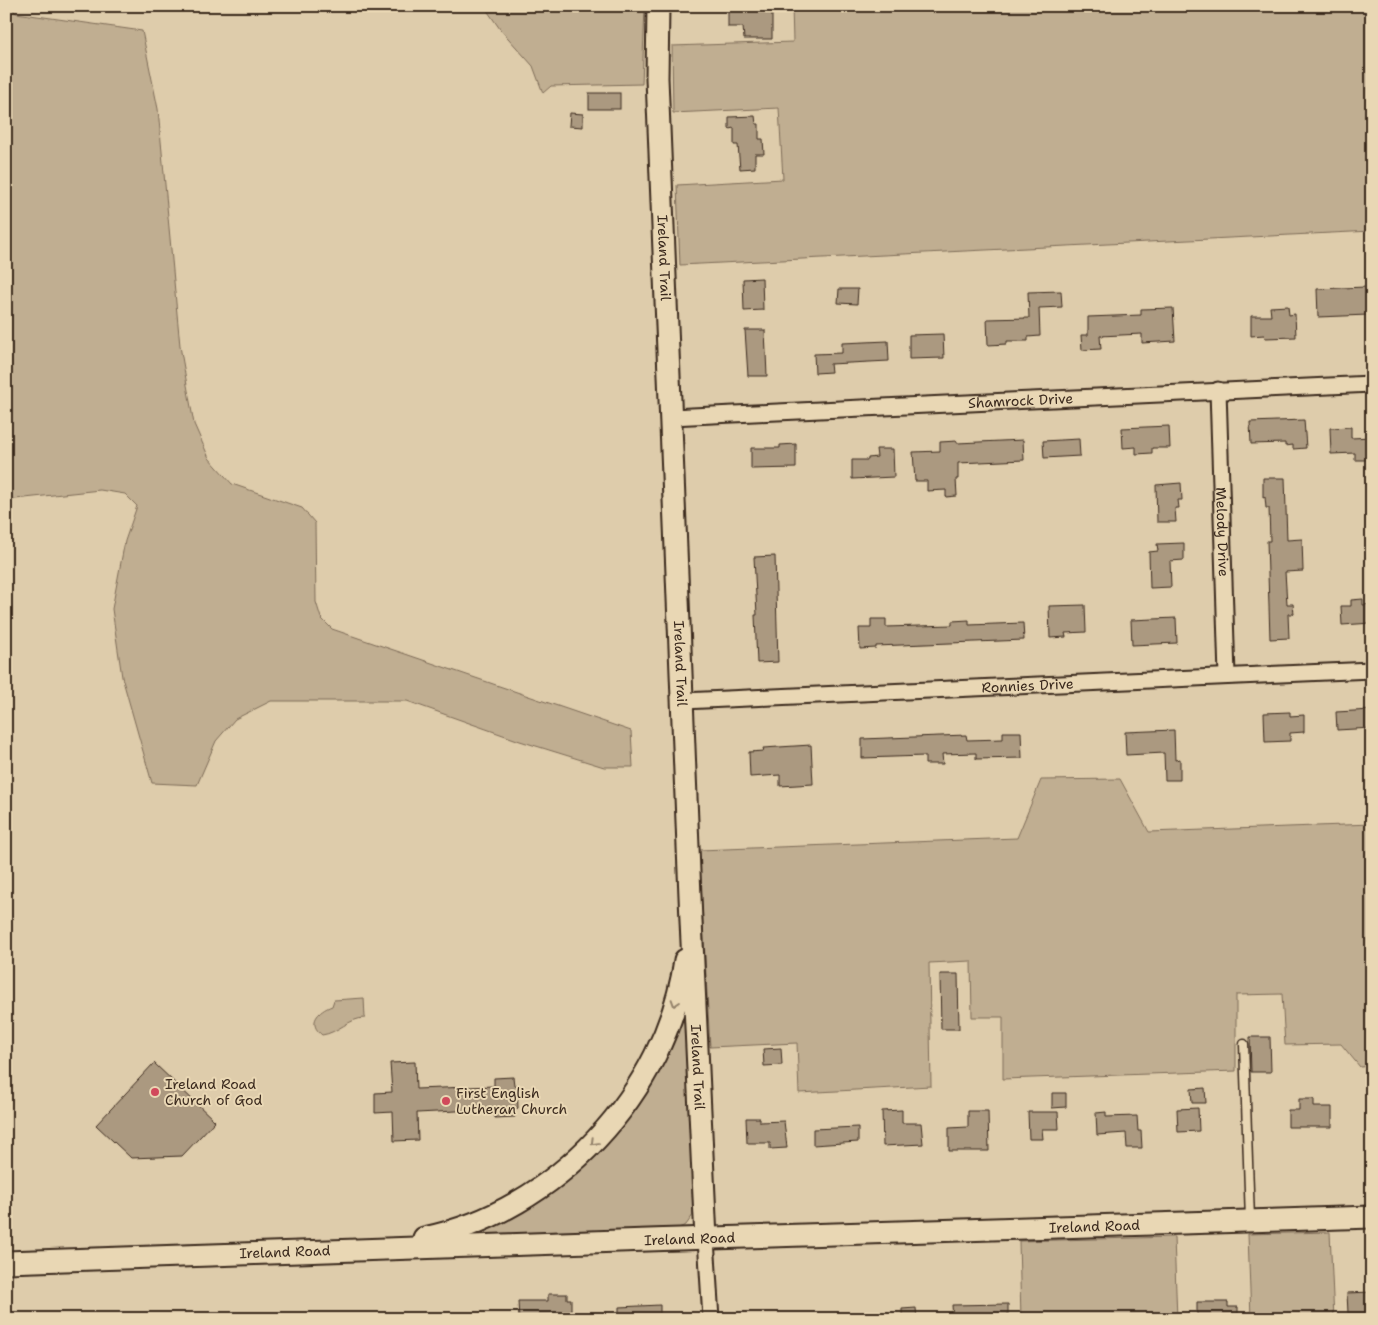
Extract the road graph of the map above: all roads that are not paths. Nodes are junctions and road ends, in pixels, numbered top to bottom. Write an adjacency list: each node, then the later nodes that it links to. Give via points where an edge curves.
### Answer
1 (658, 6): 4 (main road, Ireland Trail, via 657,78)
2 (1372, 384): 3 (street, Shamrock Drive)
3 (1218, 390): 4 (street, Shamrock Drive); 6 (street, Melody Drive)
4 (671, 417): 7 (main road, Ireland Trail)
5 (1372, 670): 6 (street, Ronnies Drive)
6 (1227, 676): 7 (street, Ronnies Drive)
7 (683, 701): 8 (main road, Ireland Trail)
8 (691, 920): 12 (main road, Ireland Trail); 13 (main road, one-way to 13, via 684,968 665,1032 634,1092 598,1139 557,1176 507,1208 439,1235)
9 (1244, 1044): 11 (lane)
10 (1372, 1216): 11 (main road, Ireland Road)
11 (1250, 1221): 12 (main road, Ireland Road)
12 (706, 1239): 13 (main road, Ireland Road); 15 (street, Ireland Trail)
13 (379, 1248): 14 (main road, Ireland Road)
14 (6, 1262)
15 (711, 1319)

